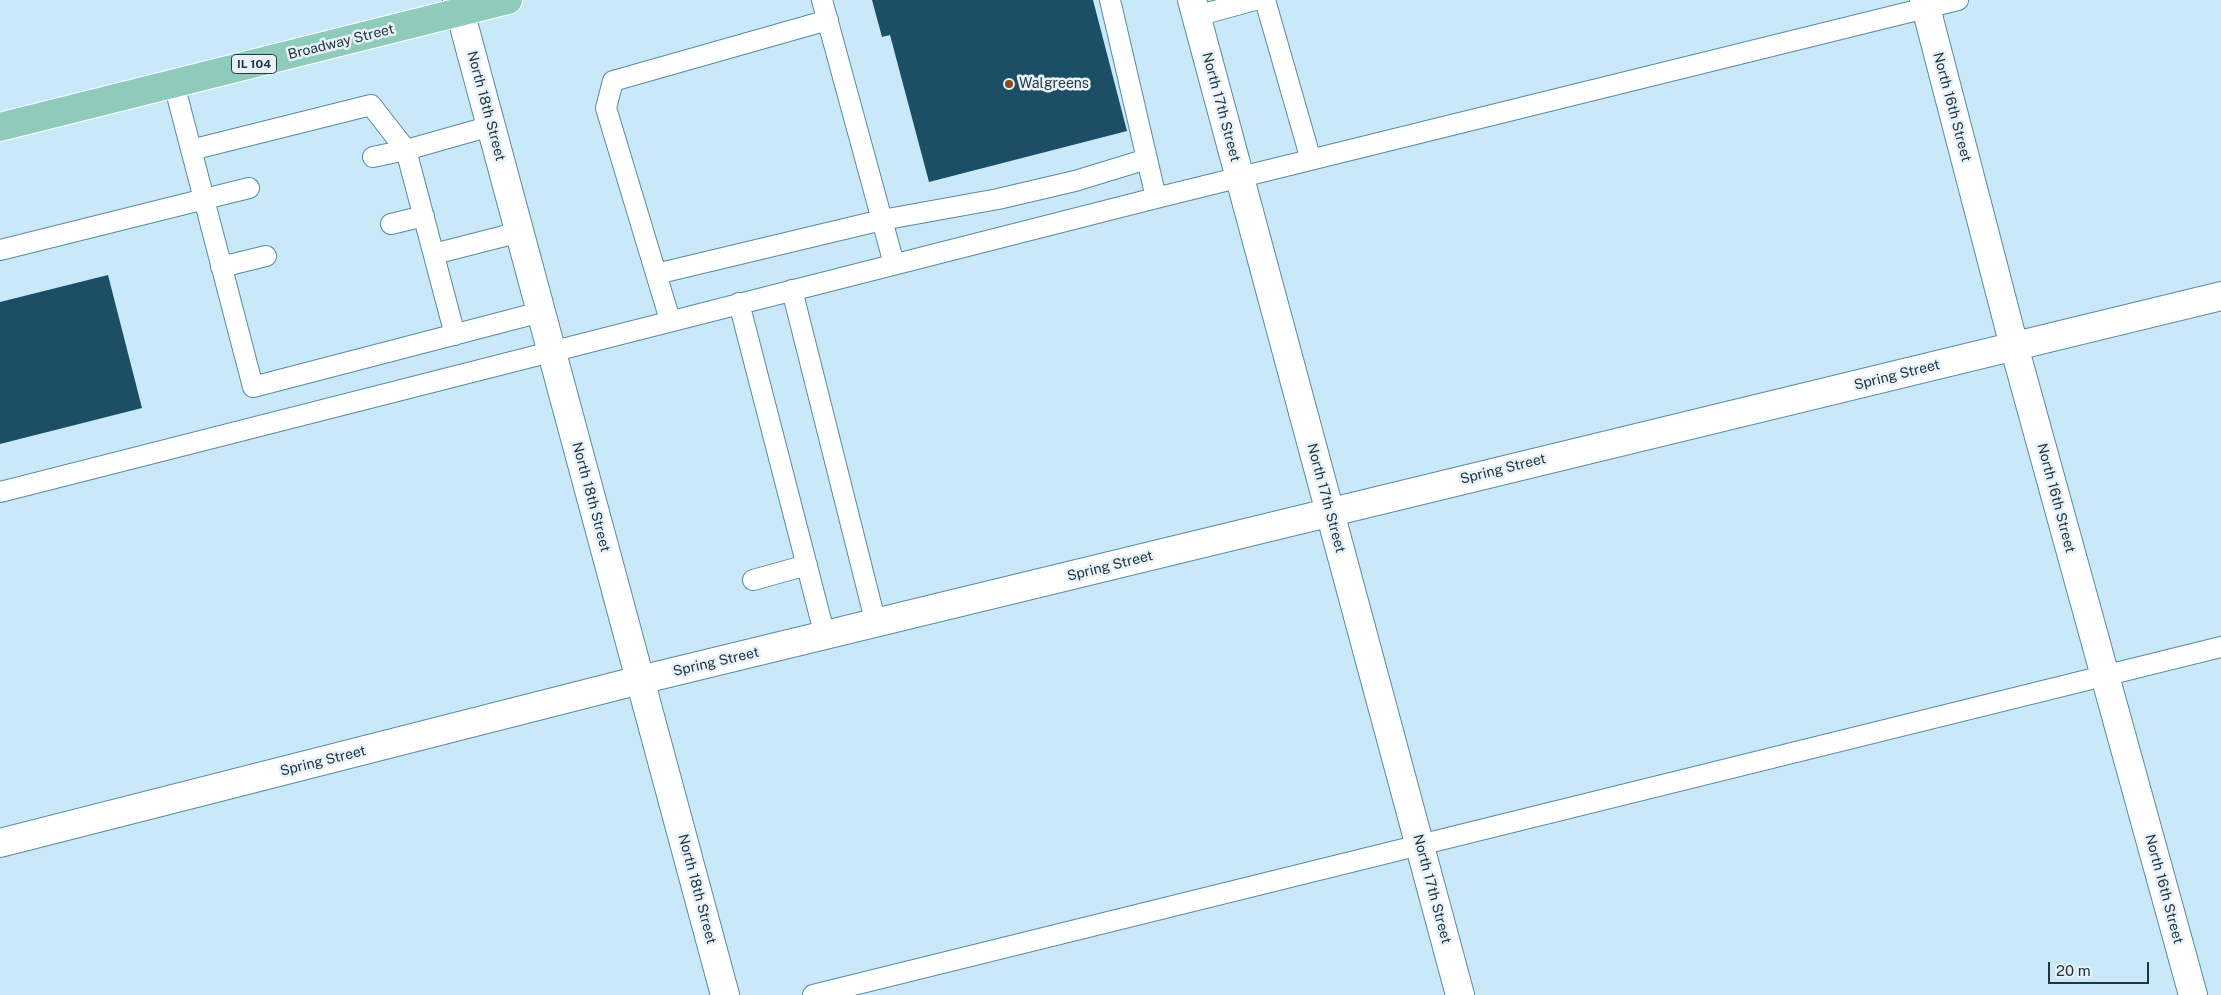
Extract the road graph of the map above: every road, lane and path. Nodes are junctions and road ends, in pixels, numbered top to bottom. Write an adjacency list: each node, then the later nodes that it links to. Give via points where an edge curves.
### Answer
1 (508, 0): 8 (main road, Broadway Street / IL 104)
2 (822, 0): 10 (lane)
3 (1110, 0): 17 (lane)
4 (1255, 0): 9 (lane)
5 (1265, 0): 18 (lane)
6 (1958, 0): 7 (lane)
7 (1925, 4): 18 (lane); 39 (street, North 16th Street)
8 (459, 6): 11 (main road, Broadway Street / IL 104); 12 (street, North 18th Street)
9 (1194, 8): 19 (street, North 17th Street)
10 (828, 20): 24 (lane); 32 (lane, via 613,82 606,108)
11 (174, 84): 13 (main road, Broadway Street / IL 104); 14 (lane)
12 (491, 126): 15 (lane); 26 (street, North 18th Street)
13 (0, 128)
14 (191, 150): 15 (lane, via 371,105); 22 (lane)
15 (406, 150): 16 (lane); 23 (lane)
16 (373, 158)
17 (1147, 159): 21 (lane); 24 (lane, via 1075,181 998,199)
18 (1311, 160): 19 (lane)
19 (1240, 177): 21 (lane); 42 (street, North 17th Street)
20 (249, 188): 22 (lane)
21 (1156, 198): 30 (lane)
22 (204, 199): 27 (lane); 31 (lane)
23 (424, 216): 25 (lane); 28 (lane)
24 (882, 220): 30 (lane); 32 (lane)
25 (391, 224)
26 (520, 232): 28 (lane); 36 (street, North 18th Street)
27 (0, 250)
28 (434, 254): 38 (lane)
29 (266, 256): 31 (lane)
30 (894, 264): 33 (lane)
31 (221, 266): 38 (lane, via 253,387)
32 (656, 274): 37 (lane)
33 (792, 290): 35 (lane); 45 (lane)
34 (2221, 296): 39 (street, Spring Street)
35 (739, 303): 37 (lane); 43 (lane)
36 (542, 312): 38 (lane); 40 (street, North 18th Street)
37 (670, 320): 40 (lane)
38 (455, 335)
39 (2014, 346): 42 (street, Spring Street); 48 (street, North 16th Street)
40 (552, 350): 41 (lane); 49 (street, North 18th Street)
41 (0, 492)
42 (1329, 511): 45 (street, Spring Street); 51 (street, North 17th Street)
43 (807, 566): 44 (lane); 46 (lane)
44 (753, 580)
45 (876, 624): 46 (street, Spring Street)
46 (825, 636): 49 (street, Spring Street)
47 (2221, 647): 48 (lane)
48 (2105, 676): 51 (lane); 55 (street, North 16th Street)
49 (640, 680): 50 (street, Spring Street); 52 (street, North 18th Street)
50 (0, 843)
51 (1420, 845): 53 (lane); 54 (street, North 17th Street)
52 (725, 995)
53 (814, 995)
54 (1460, 995)
55 (2193, 995)

